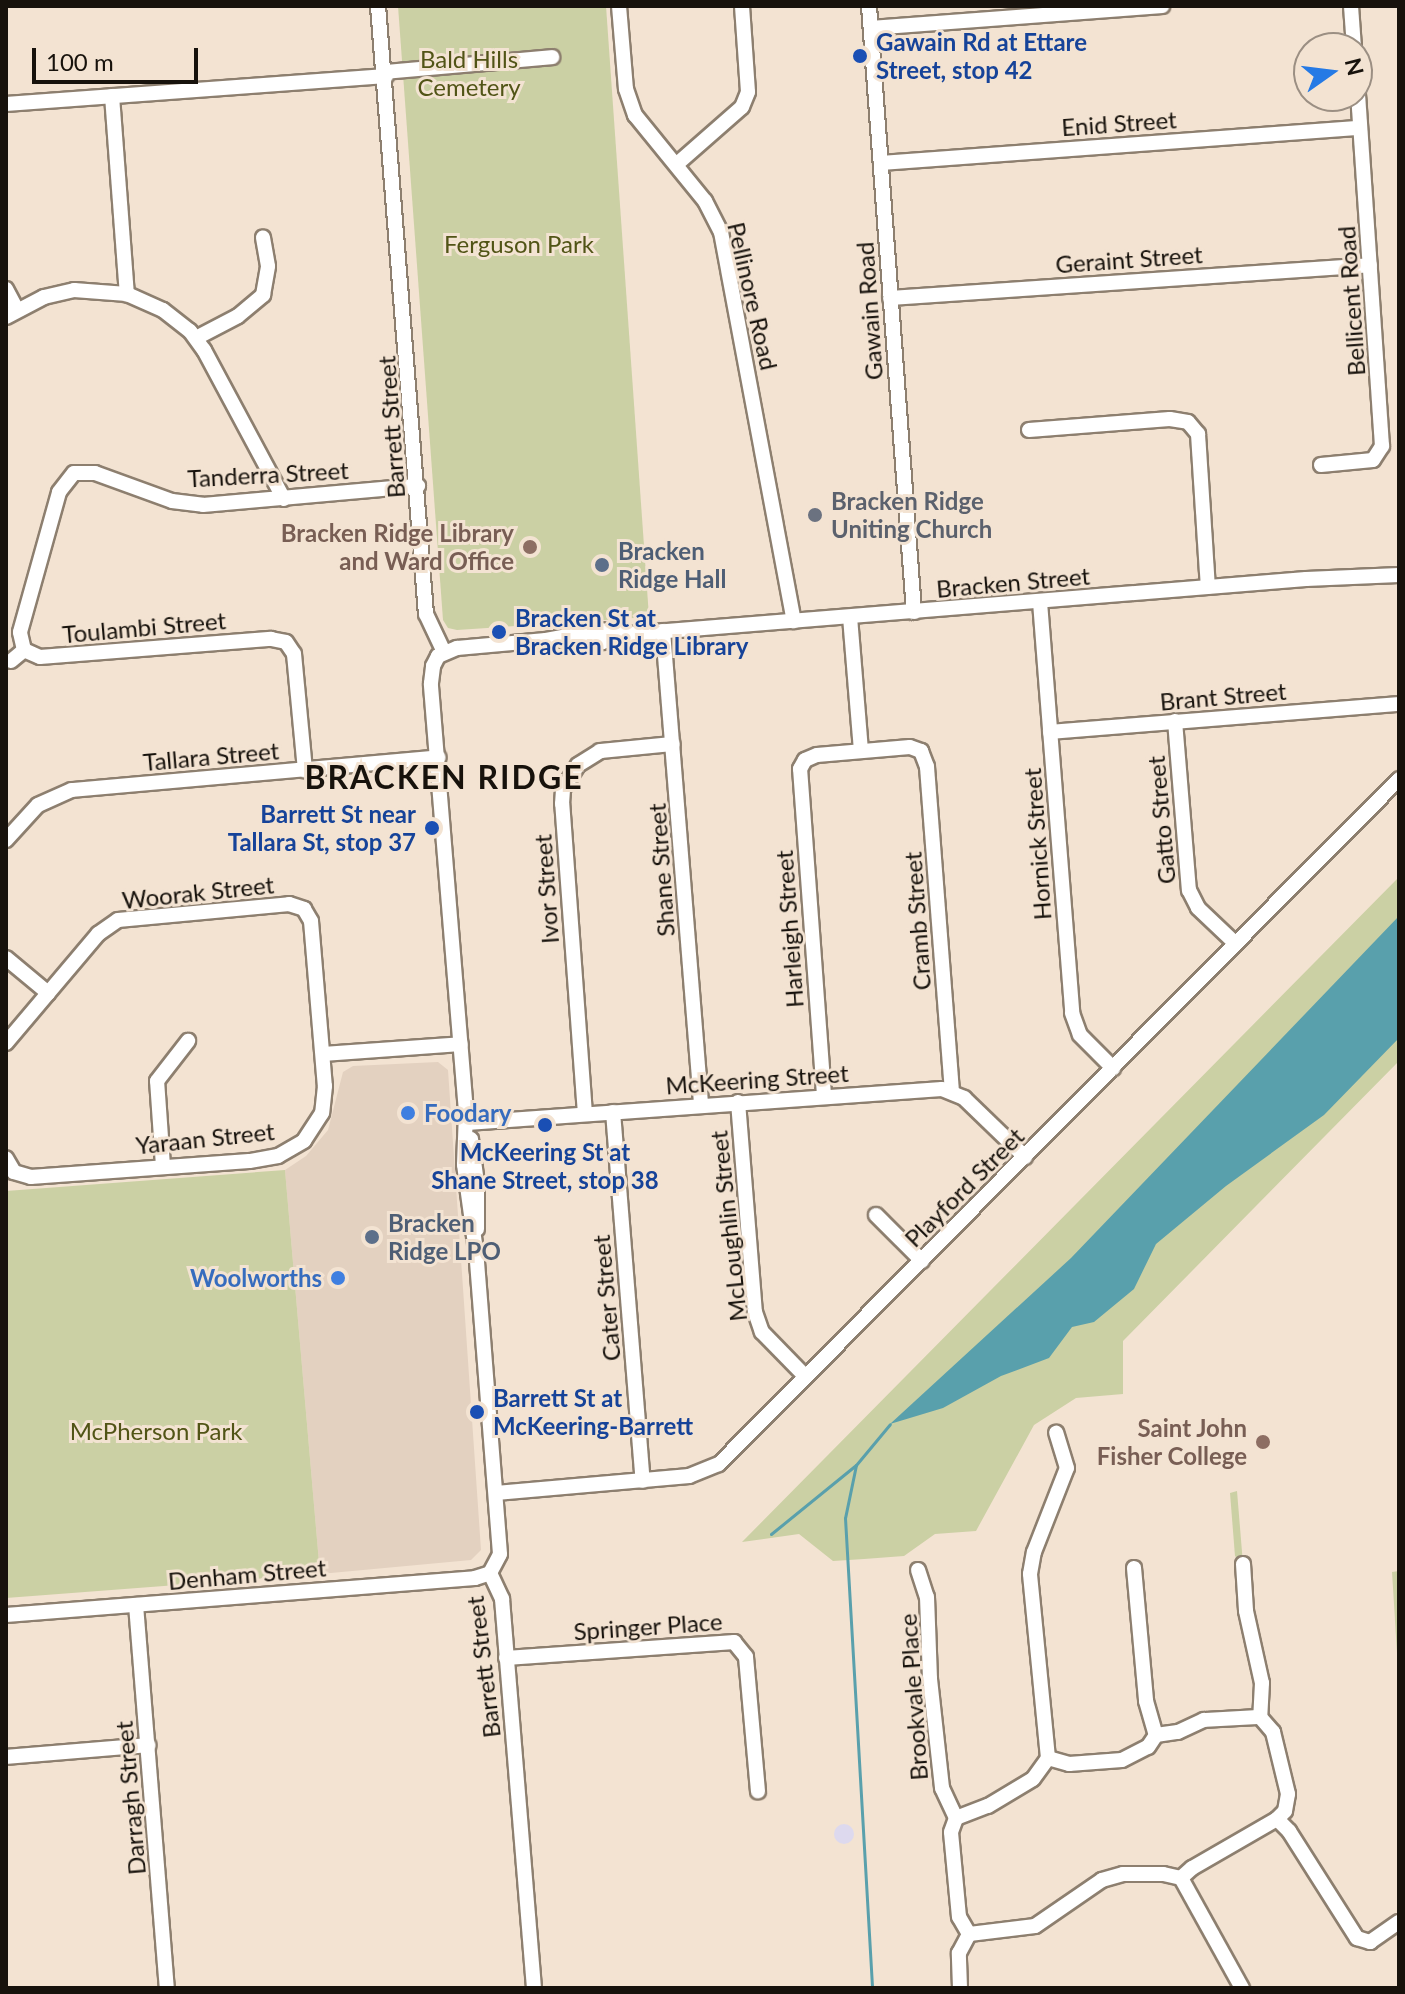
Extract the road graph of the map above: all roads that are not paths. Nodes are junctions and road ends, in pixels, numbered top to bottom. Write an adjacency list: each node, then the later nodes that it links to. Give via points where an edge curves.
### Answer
1 (378, 6): 10 (street, Barrett Street)
2 (619, 6): 16 (street, Pellinore Road, via 626,89 635,115)
3 (742, 6): 16 (street, via 748,92 742,107)
4 (869, 6): 7 (street, Gawain Road)
5 (1162, 6): 7 (street)
6 (1351, 6): 8 (street)
7 (871, 28): 15 (street, Gawain Road)
8 (1353, 32)
9 (552, 57): 10 (street)
10 (386, 74): 11 (street); 26 (street, Barrett Street)
11 (112, 96): 12 (street); 20 (street)
12 (6, 104)
13 (1359, 112): 14 (street, Bellicent Road)
14 (1360, 128): 15 (street, Enid Street); 18 (street, Bellicent Road)
15 (881, 163): 21 (street, Gawain Road)
16 (677, 164): 33 (street, Pellinore Road, via 721,232)
17 (263, 237): 23 (street, via 268,266 263,295 238,316)
18 (1370, 265): 21 (street, Geraint Street); 25 (street, Bellicent Road, via 1382,446 1373,460)
19 (6, 289): 22 (street)
20 (127, 294): 22 (street, via 74,290 44,297); 23 (street, via 163,310)
21 (890, 298): 31 (street, Gawain Road)
22 (11, 314)
23 (196, 338): 27 (street)
24 (1029, 430): 29 (street, via 1188,422 1198,434)
25 (1321, 465)
26 (418, 486): 27 (street, Tanderra Street); 36 (street, Barrett Street, via 426,614)
27 (284, 499): 35 (street, Tanderra Street, via 187,503 95,473 74,473 59,492 20,632)
28 (1399, 575): 29 (street, Bracken Street)
29 (1208, 587): 30 (street, Bracken Street)
30 (1040, 602): 31 (street, Bracken Street); 40 (street, Hornick Street)
31 (914, 612): 32 (street, Bracken Street)
32 (850, 617): 33 (street, Bracken Street); 42 (street)
33 (794, 621): 34 (street, Bracken Street)
34 (663, 631): 36 (street, Bracken Street, via 600,630); 41 (street, Shane Street)
35 (24, 650): 37 (street); 44 (street, Toulambi Street, via 40,657 287,636 294,654)
36 (444, 652): 43 (street, Barrett Street, via 431,674)
37 (11, 661)
38 (1399, 704): 39 (street, Brant Street)
39 (1175, 721): 40 (street, Brant Street); 48 (street, Gatto Street, via 1189,890 1198,908)
40 (1050, 732): 55 (street, Hornick Street, via 1072,1013 1080,1035)
41 (673, 744): 59 (street, Shane Street); 61 (street, Ivor Street, via 600,751 578,765 563,789)
42 (861, 751): 56 (street, Cramb Street, via 925,747); 57 (street, Harleigh Street, via 801,756)
43 (439, 757): 44 (street, Tallara Street); 53 (street, Barrett Street)
44 (305, 770): 46 (street, Tallara Street, via 72,790 38,805)
45 (1399, 779): 48 (street, Playford Street)
46 (6, 840)
47 (304, 909): 50 (street, Woorak Street, via 289,904 118,920 98,934); 54 (street, Yaraan Street, via 313,928)
48 (1236, 944): 55 (street, Playford Street)
49 (6, 958): 50 (street)
50 (48, 993): 52 (street, Woorak Street)
51 (188, 1041): 65 (street, via 157,1081)
52 (6, 1043)
53 (461, 1044): 54 (street); 62 (street, Barrett Street)
54 (323, 1054): 65 (street, Yaraan Street, via 322,1113 313,1130 291,1150 249,1161)
55 (1113, 1068): 63 (street, Playford Street)
56 (952, 1090): 57 (street, McKeering Street); 63 (street)
57 (824, 1095): 58 (street, McKeering Street)
58 (738, 1102): 59 (street, McKeering Street); 68 (street, McLoughlin Street, via 755,1312 762,1332)
59 (701, 1105): 60 (street, McKeering Street)
60 (613, 1112): 61 (street, McKeering Street); 70 (street, Cater Street)
61 (585, 1114): 62 (street, McKeering Street)
62 (467, 1123): 71 (street, Barrett Street, via 464,1165)
63 (1025, 1157): 67 (street, Playford Street)
64 (6, 1158): 65 (street, Yaraan Street, via 14,1172 31,1177)
65 (163, 1166)
66 (876, 1215): 67 (street)
67 (922, 1261): 68 (street, Playford Street)
68 (805, 1376): 70 (street, Playford Street, via 719,1464 699,1474)
69 (1056, 1433): 83 (street, via 1067,1468 1030,1574)
70 (643, 1481): 71 (street, Playford Street)
71 (496, 1493): 75 (street, Barrett Street, via 499,1561)
72 (1243, 1564): 79 (street, via 1246,1611 1262,1683)
73 (1134, 1568): 80 (street, via 1146,1701)
74 (918, 1570): 85 (street, Brookvale Place, via 927,1597 942,1788)
75 (490, 1573): 76 (street, Denham Street); 78 (street, Barrett Street, via 502,1599)
76 (136, 1605): 77 (street, Denham Street); 81 (street, Darragh Street)
77 (6, 1615)
78 (506, 1658): 84 (street, Springer Place, via 734,1642 746,1657); 91 (street, Barrett Street)
79 (1260, 1717): 80 (street, via 1204,1720); 86 (street, via 1273,1732 1288,1794 1285,1811)
80 (1156, 1735): 83 (street, via 1141,1752 1122,1760 1069,1764)
81 (148, 1745): 82 (street); 90 (street, Darragh Street)
82 (6, 1757)
83 (1048, 1758): 85 (street, via 1033,1779)
84 (758, 1791)
85 (956, 1818): 89 (street, via 951,1832 959,1917)
86 (1277, 1819): 87 (street); 88 (street, via 1357,1938 1370,1942)
87 (1181, 1878): 89 (street, via 1123,1874 1102,1880 1035,1926); 93 (street)
88 (1399, 1922)
89 (969, 1934): 92 (street, via 959,1953)
90 (167, 1988)
91 (534, 1988)
92 (960, 1988)
93 (1242, 1988)

